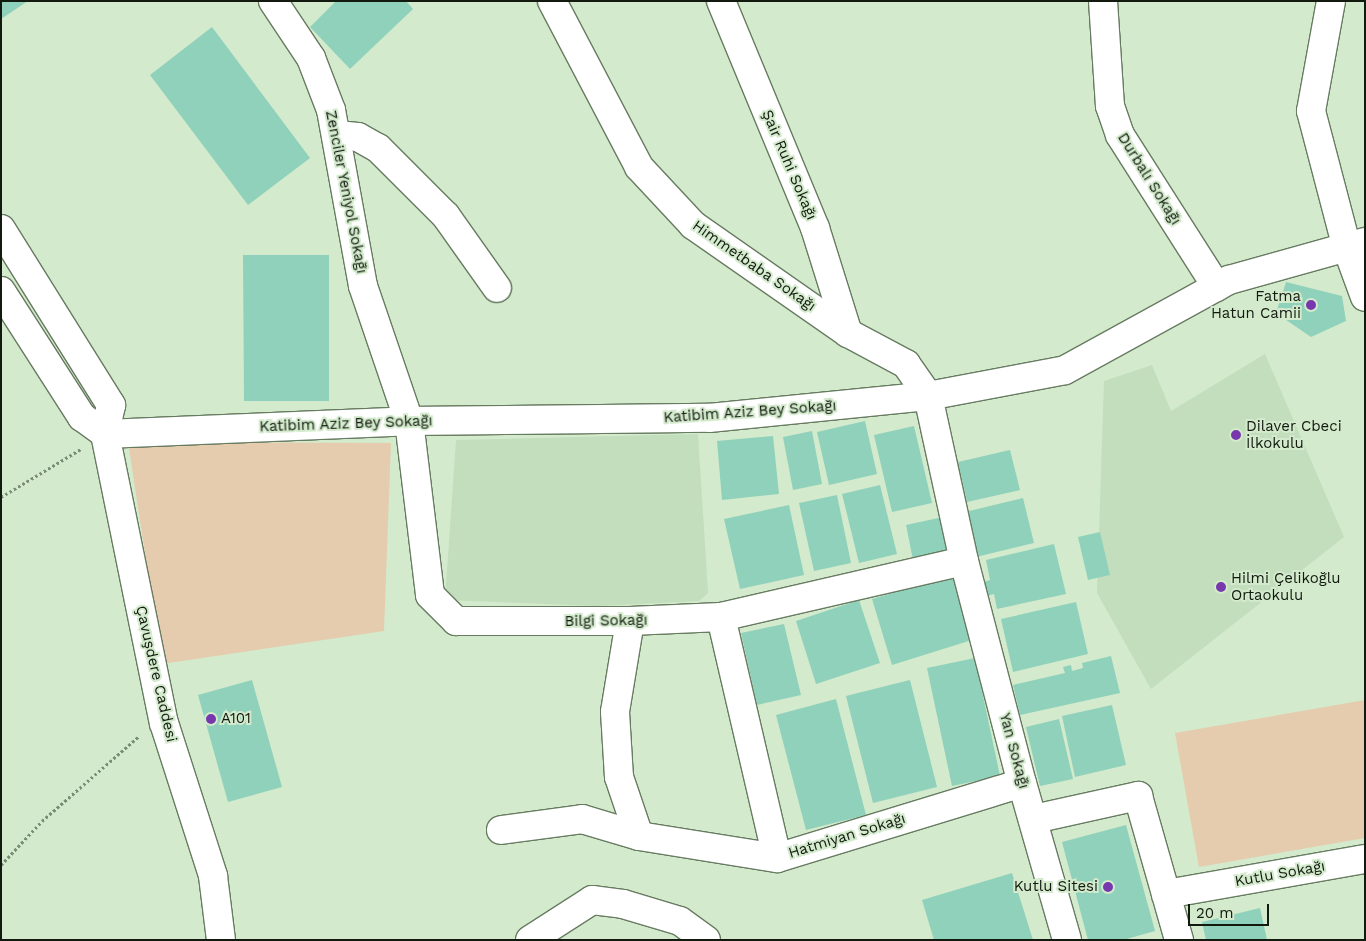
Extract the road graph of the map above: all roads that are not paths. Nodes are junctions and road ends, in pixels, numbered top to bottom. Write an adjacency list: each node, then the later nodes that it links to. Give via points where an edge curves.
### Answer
1 (273, 1): 6 (street, Zenciler Yeniyol Sokağı, via 311,58 322,82)
2 (552, 1): 13 (street, Himmetbaba Sokağı, via 639,167 693,225)
3 (720, 1): 13 (street, Şair Ruhi Sokağı, via 815,228)
4 (1103, 1): 9 (street, Durbalı Sokağı, via 1110,106 1120,135)
5 (1331, 1): 8 (street, via 1312,111)
6 (337, 135): 10 (street, via 358,137 378,148 446,216); 15 (street, Zenciler Yeniyol Sokağı, via 350,228 363,286)
7 (1, 230): 16 (street, Çavuşdere Caddesi, via 111,405)
8 (1356, 245): 9 (street, Katibim Aziz Bey Sokağı, via 1229,280); 12 (street)
9 (1217, 287): 14 (street, Katibim Aziz Bey Sokağı, via 1065,370)
10 (497, 288)
11 (1, 291): 16 (street, via 82,417)
12 (1365, 297)
13 (848, 333): 14 (street, Himmetbaba Sokağı, via 906,364)
14 (928, 396): 15 (street, Katibim Aziz Bey Sokağı, via 709,418); 17 (street, Yan Sokağı)
15 (409, 421): 16 (street, Katibim Aziz Bey Sokağı); 19 (street, Bilgi Sokağı, via 430,595 456,621)
16 (105, 434): 27 (street, Çavuşdere Caddesi, via 164,723 213,876)
17 (964, 561): 18 (street); 20 (street, Yan Sokağı)
18 (721, 616): 19 (street, Bilgi Sokağı); 24 (street)
19 (630, 622): 23 (street, via 615,712 619,777)
20 (1022, 783): 21 (street, Yan Sokağı); 24 (street, Hatmiyan Sokağı)
21 (1034, 819): 26 (street, via 1138,796); 32 (street, Yan Sokağı)
22 (501, 830): 23 (street, Hatmiyan Sokağı, via 582,819)
23 (639, 836): 24 (street, Hatmiyan Sokağı)
24 (777, 858)
25 (1365, 859): 26 (street, Kutlu Sokağı)
26 (1166, 894): 33 (street)
27 (218, 909): 28 (street, Çavuşdere Caddesi); 29 (street)
28 (221, 940)
29 (234, 940)
30 (530, 940): 31 (street, via 592,900 623,904 680,921)
31 (706, 940)
32 (1067, 940)
33 (1179, 940)

